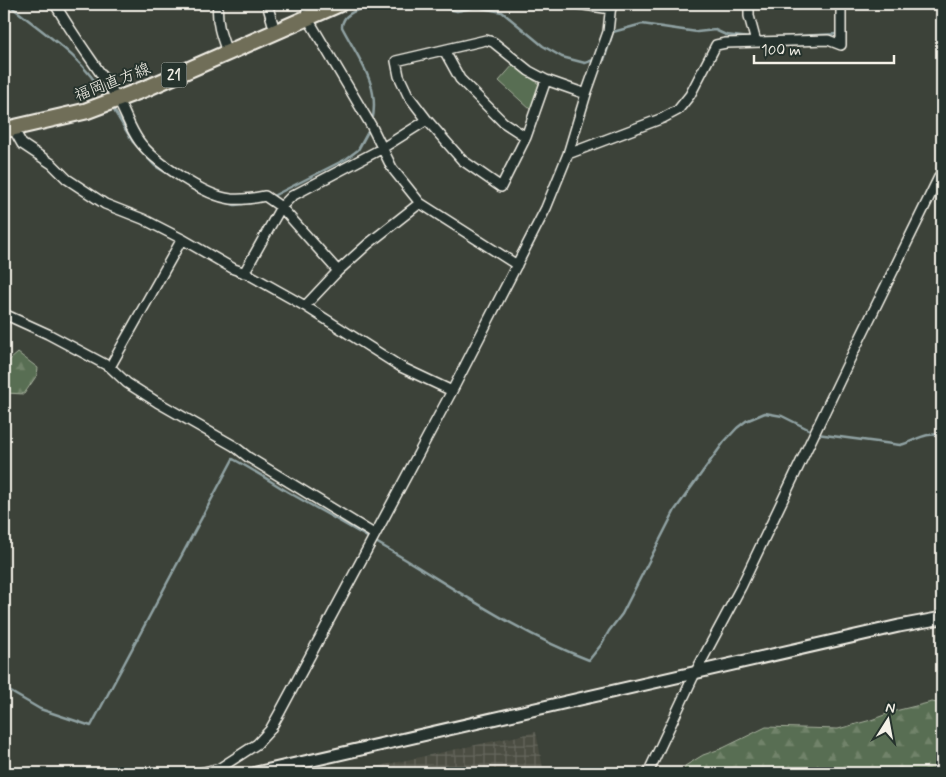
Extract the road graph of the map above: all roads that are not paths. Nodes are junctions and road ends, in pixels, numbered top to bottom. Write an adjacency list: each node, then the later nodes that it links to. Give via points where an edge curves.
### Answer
1 (55, 4): 16 (street)
2 (218, 4): 13 (street, via 218,30)
3 (267, 4): 10 (street)
4 (339, 4): 9 (main road, 福岡直方線 / 21)
5 (577, 4): 8 (street)
6 (748, 4): 11 (street)
7 (841, 4): 11 (street, via 841,45 828,40)
8 (611, 6): 15 (street, via 608,32)
9 (307, 10): 10 (main road, 福岡直方線 / 21); 20 (street)
10 (275, 31): 13 (main road, 福岡直方線 / 21)
11 (756, 42): 21 (street, via 716,45 690,95 678,110)
12 (444, 50): 14 (street, via 486,40 493,42 529,71); 17 (street, via 396,61 408,95); 19 (street, via 460,79 503,122)
13 (227, 52): 16 (main road, 福岡直方線 / 21)
14 (546, 80): 15 (street); 19 (street)
15 (586, 94): 21 (street)
16 (118, 99): 18 (main road, 福岡直方線 / 21, via 86,111); 24 (street, via 140,142 156,160 187,181 230,199 266,196)
17 (427, 120): 19 (street, via 462,160 501,187); 20 (street)
18 (9, 129): 25 (street, via 22,144 105,204)
19 (526, 137)
20 (381, 148): 23 (street, via 392,168); 24 (street, via 292,196)
21 (568, 154): 26 (street, via 546,208)
22 (942, 171): 35 (street, via 741,587)
23 (420, 203): 26 (street); 27 (street)
24 (281, 207): 27 (street); 28 (street)
25 (182, 239): 28 (street); 31 (street)
26 (517, 265): 32 (street)
27 (338, 271): 29 (street)
28 (244, 273): 29 (street)
29 (306, 306): 32 (street, via 401,367)
30 (4, 314): 31 (street)
31 (110, 367): 33 (street, via 127,383 157,402)
32 (452, 391): 33 (street)
33 (374, 534): 36 (street, via 270,730 257,744 220,768)
34 (942, 618): 35 (street)
35 (695, 673): 37 (street); 38 (street)
36 (200, 773)
37 (256, 773)
38 (648, 773)

